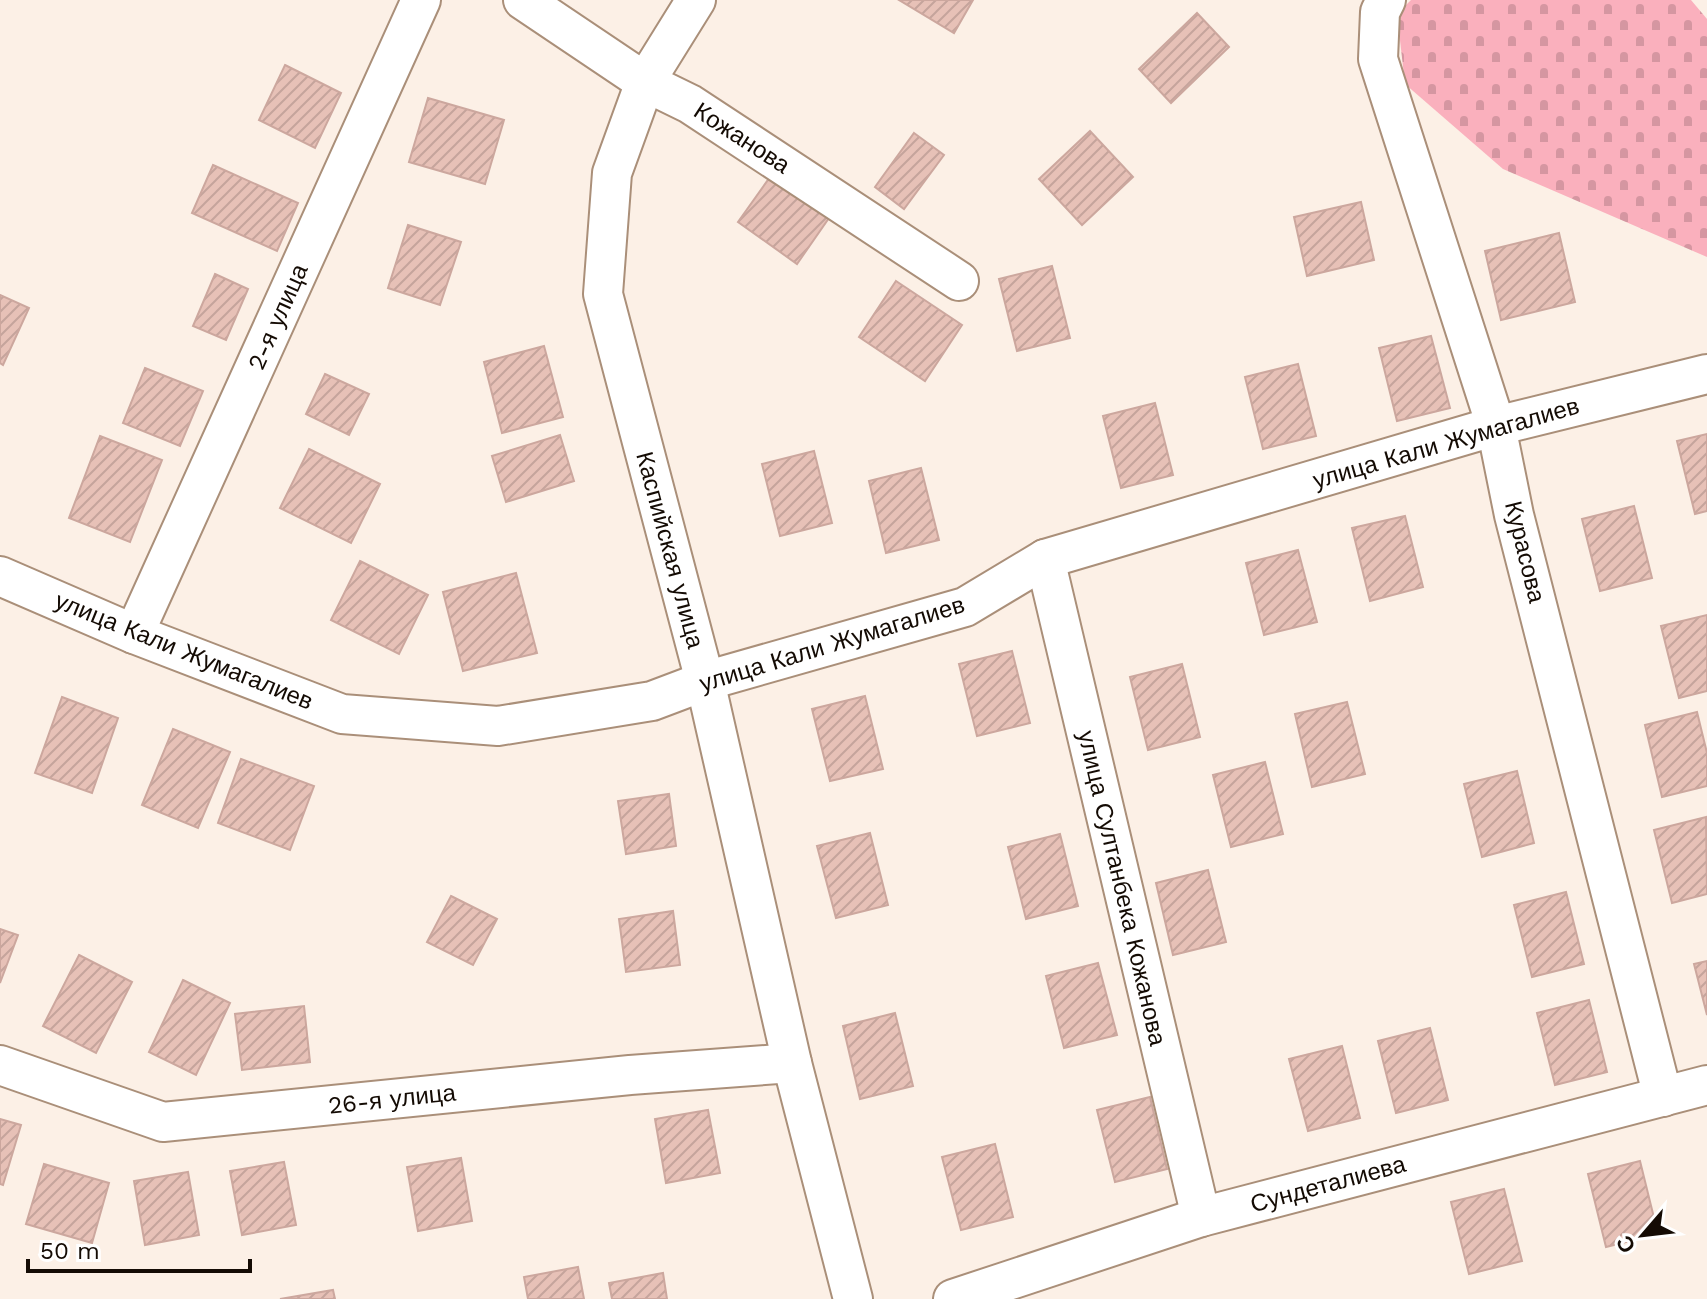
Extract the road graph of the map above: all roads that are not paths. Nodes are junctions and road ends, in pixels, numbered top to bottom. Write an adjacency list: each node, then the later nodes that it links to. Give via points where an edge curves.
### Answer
1 (421, 0): 11 (street, 2-я улица)
2 (523, 0): 5 (street, Кожанова)
3 (696, 0): 5 (street, Каспийская улица)
4 (1383, 6): 8 (street, Курасова, via 1378,59)
5 (645, 82): 6 (street, Кожанова, via 690,104); 12 (street, Каспийская улица, via 612,173 603,294)
6 (959, 281)
7 (1707, 374): 8 (street, улица Кали Жумагалиев)
8 (1496, 426): 9 (street, улица Кали Жумагалиев); 16 (street, Курасова, via 1514,515)
9 (1045, 559): 12 (street, улица Кали Жумагалиев, via 965,607); 17 (street, улица Султанбека Кожанова)
10 (0, 576): 11 (street, улица Кали Жумагалиев)
11 (134, 634): 12 (street, улица Кали Жумагалиев, via 342,714 498,726 652,701)
12 (705, 681): 13 (street, Каспийская улица)
13 (792, 1063): 14 (street, 26-я улица, via 163,1122); 18 (street, Каспийская улица)
14 (0, 1065)
15 (1707, 1085): 16 (street, Сундеталиева)
16 (1663, 1097): 17 (street, Сундеталиева)
17 (1201, 1217): 19 (street, Сундеталиева)
18 (853, 1299)
19 (953, 1299)

